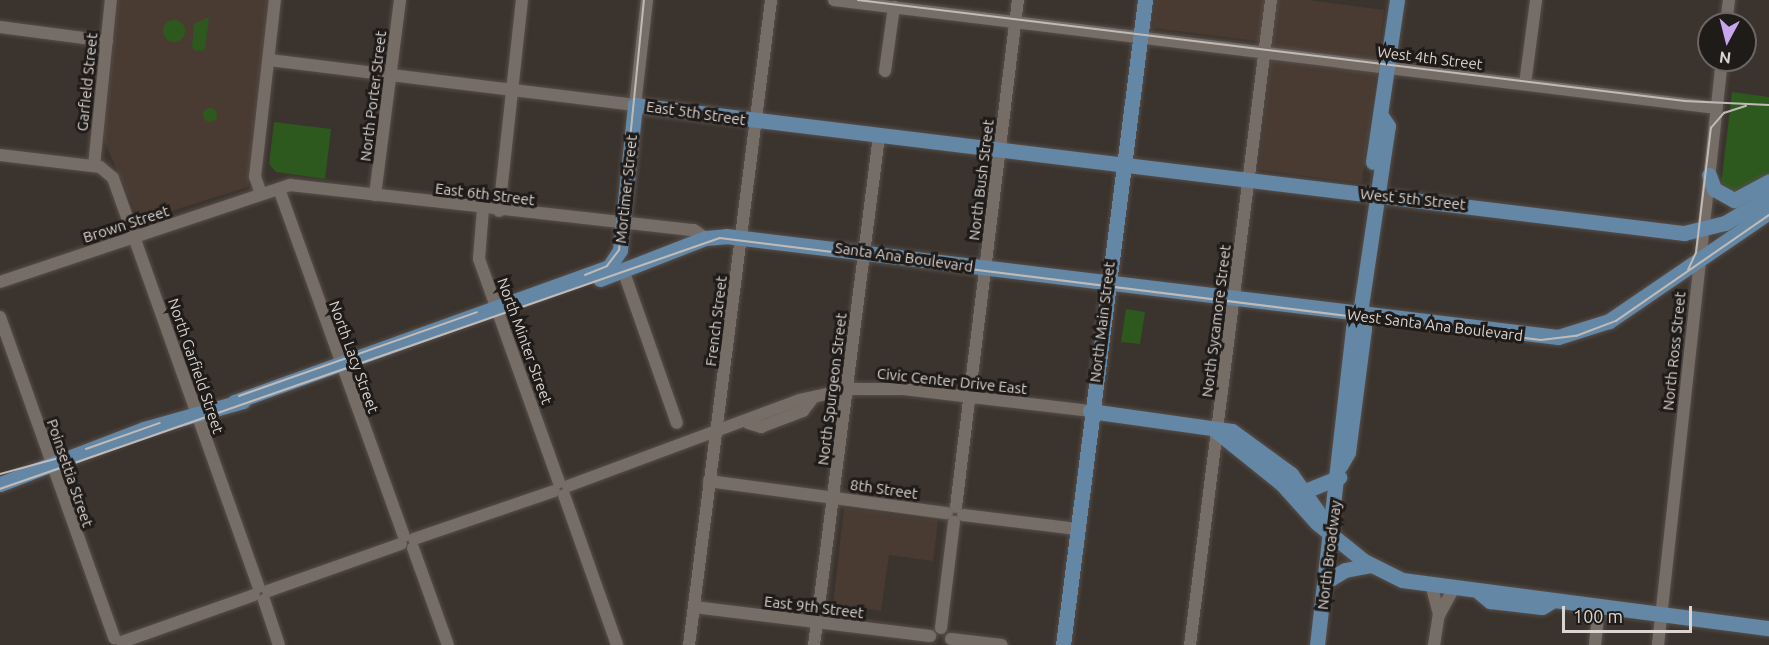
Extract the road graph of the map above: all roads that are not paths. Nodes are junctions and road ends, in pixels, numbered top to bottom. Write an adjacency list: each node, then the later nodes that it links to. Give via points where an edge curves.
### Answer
1 (111, 0): 17 (street, Garfield Street)
2 (275, 0): 19 (street)
3 (400, 0): 23 (street, North Porter Street)
4 (522, 0): 25 (street)
5 (647, 0): 26 (street, Mortimer Street)
6 (771, 0): 28 (street, French Street)
7 (834, 0): 13 (street, West 4th Street)
8 (1018, 0): 14 (street, North Bush Street)
9 (1145, 0): 16 (main road, North Main Street)
10 (1271, 0): 18 (street, North Sycamore Street)
11 (1397, 0): 20 (main road, North Broadway)
12 (1536, 0): 24 (street)
13 (894, 7): 14 (street, West 4th Street); 21 (street)
14 (1015, 22): 16 (street, West 4th Street); 30 (street, North Bush Street)
15 (0, 27): 17 (street)
16 (1140, 38): 18 (street, West 4th Street); 32 (main road, North Main Street)
17 (107, 41): 33 (street, Garfield Street)
18 (1264, 54): 20 (street, West 4th Street); 35 (street, North Sycamore Street)
19 (269, 60): 23 (street, East 5th Street); 38 (street, via 255,177)
20 (1389, 69): 24 (street, West 4th Street); 40 (main road, North Broadway, via 1373,160)
21 (885, 71)
22 (1720, 72): 27 (street, North Ross Street)
23 (391, 74): 25 (street, East 5th Street); 39 (street, North Porter Street)
24 (1525, 84): 27 (street, West 4th Street)
25 (513, 90): 26 (street, East 5th Street); 43 (street)
26 (635, 105): 28 (main road, East 5th Street); 45 (main road, Mortimer Street)
27 (1716, 108): 34 (street, North Ross Street)
28 (756, 121): 29 (main road, East 5th Street); 48 (street, French Street)
29 (879, 135): 30 (main road, East 5th Street); 50 (street, North Spurgeon Street)
30 (1001, 147): 32 (main road, East 5th Street); 52 (street, North Bush Street)
31 (0, 155): 33 (street)
32 (1124, 162): 35 (main road, West 5th Street); 56 (main road, North Main Street)
33 (93, 166): 47 (street, North Garfield Street, via 113,178)
34 (1709, 175): 36 (main road, via 1714,189 1734,201); 46 (street, North Ross Street)
35 (1249, 180): 40 (main road, West 5th Street); 57 (street, North Sycamore Street)
36 (1769, 181)
37 (279, 189): 38 (street, East 6th Street); 39 (street, East 6th Street); 61 (street, North Lacy Street)
38 (261, 194): 47 (street, Brown Street)
39 (375, 195): 42 (street, East 6th Street)
40 (1374, 196): 46 (main road, West 5th Street); 59 (main road, North Broadway)
41 (1769, 196): 46 (main road)
42 (483, 209): 43 (street, East 6th Street); 58 (street, North Minter Street, via 477,252)
43 (499, 211): 45 (street, East 6th Street)
44 (1769, 212): 51 (main road, West Santa Ana Boulevard)
45 (620, 224): 49 (street, East 6th Street, via 694,230); 53 (main road, Mortimer Street)
46 (1703, 232): 51 (street, North Ross Street)
47 (135, 237): 55 (street, Brown Street); 65 (street, North Garfield Street)
48 (742, 237): 49 (main road, Santa Ana Boulevard); 50 (main road, Santa Ana Boulevard); 68 (street, French Street)
49 (705, 238): 53 (main road, Santa Ana Boulevard)
50 (864, 252): 52 (main road, Santa Ana Boulevard); 62 (street, North Spurgeon Street)
51 (1699, 262): 59 (main road, West Santa Ana Boulevard, via 1609,321 1558,337); 88 (street, North Ross Street)
52 (985, 268): 54 (main road, Santa Ana Boulevard); 63 (street, North Bush Street)
53 (616, 269): 58 (main road, Santa Ana Boulevard); 66 (street)
54 (1066, 278): 56 (main road, West Santa Ana Boulevard)
55 (0, 282)
56 (1107, 283): 57 (main road, West Santa Ana Boulevard); 64 (main road, North Main Street)
57 (1234, 298): 59 (main road, West Santa Ana Boulevard); 67 (street, North Sycamore Street)
58 (498, 310): 61 (main road, Santa Ana Boulevard, via 400,348); 73 (street, North Minter Street)
59 (1360, 315): 70 (main road, North Broadway, via 1360,362 1348,452)
60 (0, 317): 69 (street, Poinsettia Street)
61 (340, 363): 65 (main road, Santa Ana Boulevard); 79 (street, North Lacy Street)
62 (849, 389): 63 (street, Civic Center Drive East); 68 (street, Civic Center Drive East); 75 (street, North Spurgeon Street)
63 (969, 396): 64 (street, Civic Center Drive East); 76 (street, North Bush Street)
64 (1090, 411): 67 (main road); 77 (main road, North Main Street)
65 (197, 414): 69 (main road, Santa Ana Boulevard, via 134,442); 84 (street, North Garfield Street)
66 (677, 423)
67 (1216, 430): 74 (main road, via 1232,431 1262,450); 78 (main road); 102 (street, North Sycamore Street)
68 (716, 434): 71 (street, French Street); 73 (street, Civic Center Drive East)
69 (51, 465): 72 (main road, Santa Ana Boulevard); 93 (street, Poinsettia Street)
70 (1340, 471): 74 (main road); 78 (main road, North Broadway)
71 (709, 482): 75 (street, 8th Street); 85 (street, French Street)
72 (0, 484)
73 (561, 488): 79 (street, Civic Center Drive East); 98 (street, North Minter Street)
74 (1305, 491): 78 (main road)
75 (834, 497): 76 (street, 8th Street); 89 (street, North Spurgeon Street)
76 (955, 514): 77 (street, 8th Street); 90 (street, North Bush Street)
77 (1077, 529): 101 (main road, North Main Street)
78 (1332, 532): 80 (main road); 81 (main road, North Broadway)
79 (408, 542): 84 (street, Civic Center Drive East); 97 (street, North Lacy Street)
80 (1371, 565): 81 (main road, via 1345,570); 82 (main road)
81 (1325, 582): 103 (main road, North Broadway)
82 (1432, 588): 83 (main road); 87 (street)
83 (1453, 590): 86 (main road, via 1507,591 1547,604); 87 (street)
84 (261, 593): 93 (street, Civic Center Drive East); 96 (street, North Garfield Street)
85 (694, 607): 89 (street, East 9th Street); 95 (street, French Street)
86 (1599, 608): 88 (main road); 105 (street)
87 (1439, 615): 104 (street)
88 (1661, 615): 91 (main road); 106 (street, North Ross Street)
89 (817, 622): 92 (street, East 9th Street); 99 (street, North Spurgeon Street)
90 (941, 628): 92 (street); 94 (street)
91 (1769, 628)
92 (931, 641)
93 (117, 642)
94 (949, 642): 100 (street)
95 (686, 644)
96 (279, 645)
97 (448, 645)
98 (617, 645)
99 (814, 645)
100 (1002, 645)
101 (1063, 645)
102 (1190, 645)
103 (1317, 645)
104 (1434, 645)
105 (1595, 645)
106 (1658, 645)

